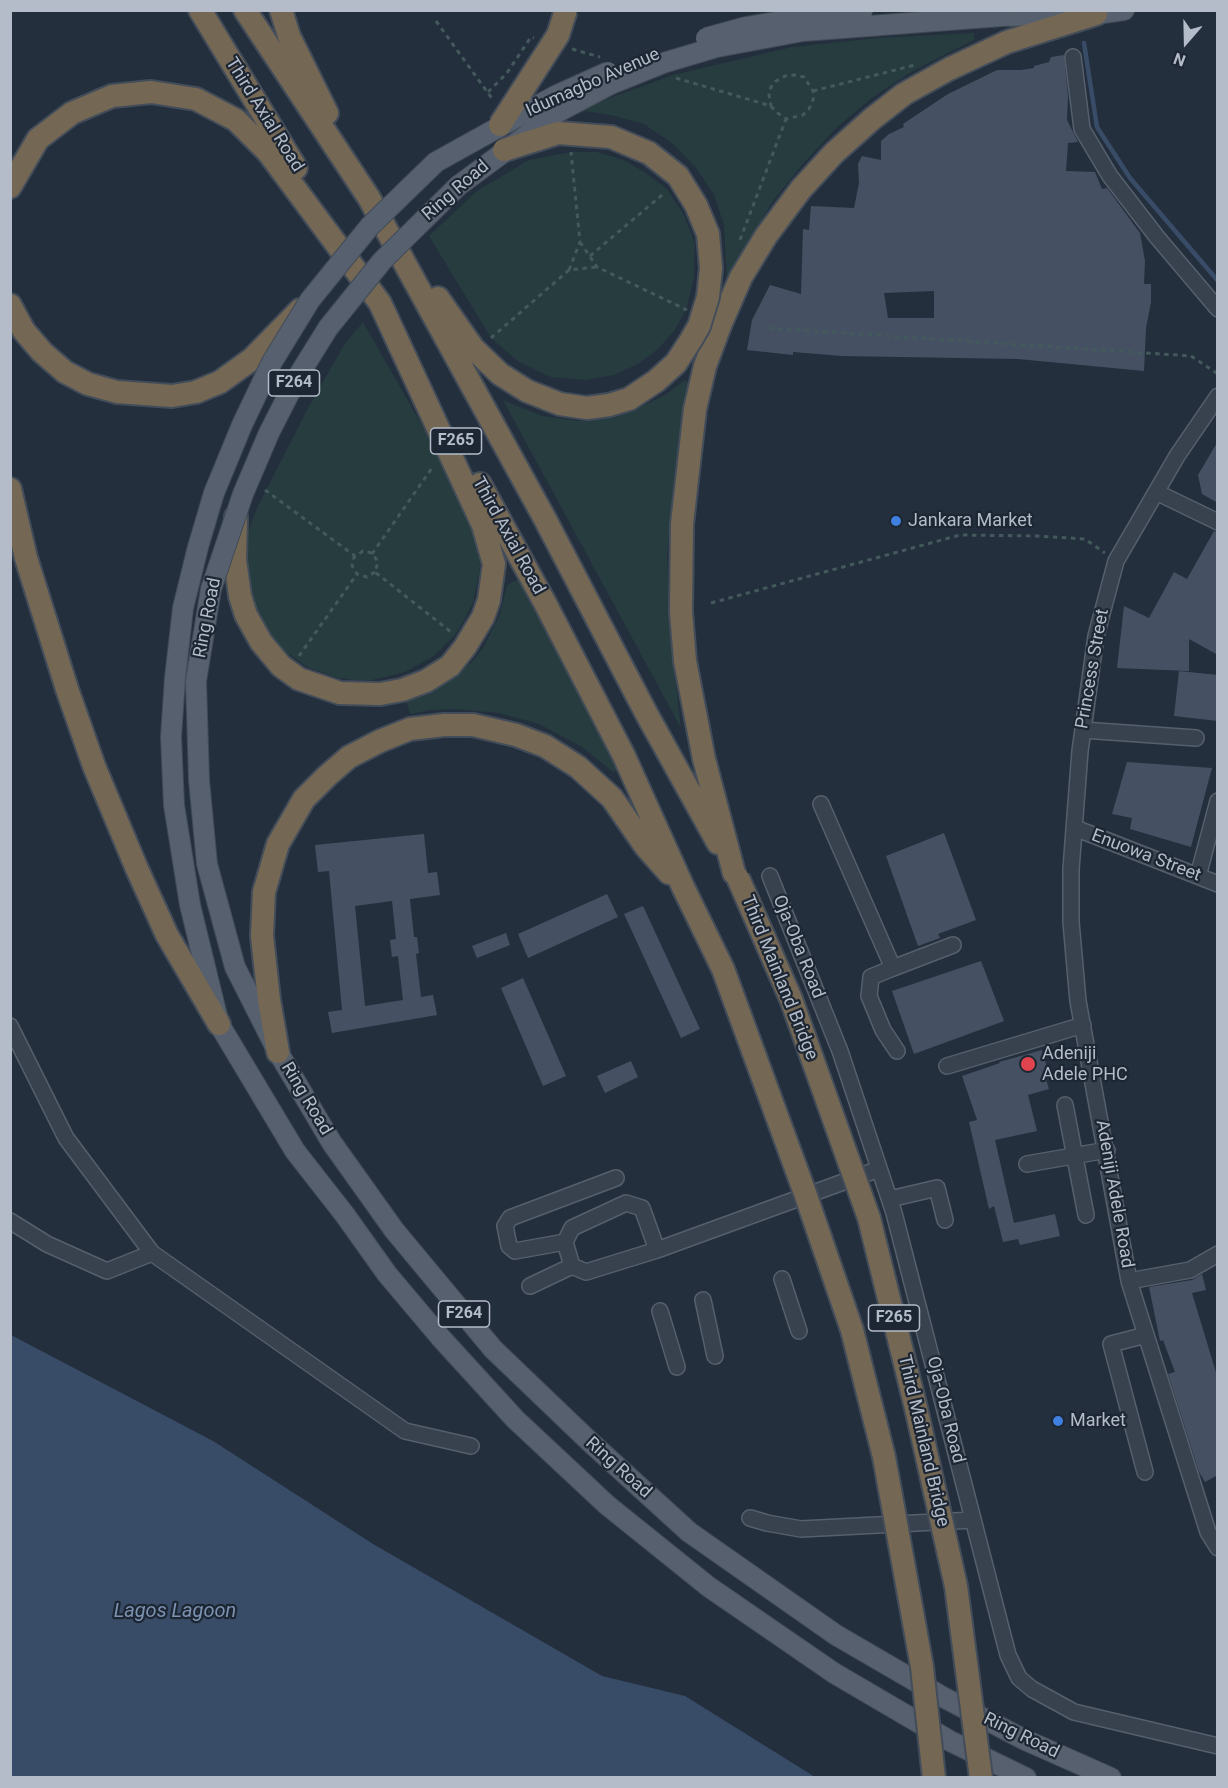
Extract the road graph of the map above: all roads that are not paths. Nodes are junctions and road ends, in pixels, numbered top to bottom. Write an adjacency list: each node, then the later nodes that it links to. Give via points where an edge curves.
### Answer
1 (200, 10): 14 (highway, Third Axial Road / F265)
2 (245, 10): 12 (highway, F264)
3 (281, 10): 12 (highway, via 289,36)
4 (566, 10): 9 (highway, bridge, via 558,35)
5 (863, 10): 9 (main road, Idumagbo Avenue, bridge, via 746,27 695,41 627,64)
6 (1124, 10): 7 (main road, Idumagbo Avenue)
7 (1096, 14): 10 (main road, Idumagbo Avenue, bridge, via 1002,16 803,31 717,48 663,63 611,84 558,112); 27 (highway, via 1007,42 904,94 872,118 801,189 766,236 741,277 721,323 694,410 682,524 681,612 685,661 702,748)
8 (1073, 57): 16 (street, via 1082,129 1110,176)
9 (500, 125): 13 (main road, Ring Road, bridge, via 436,162 369,226)
10 (504, 150): 12 (highway, F264, bridge, via 558,133 611,137 649,153 678,176 696,205 708,234 711,268 699,326 676,363 629,399 587,408 560,404 527,391 500,374 473,348); 20 (main road, Ring Road / F264, bridge, via 458,186 382,261 328,328 269,433)
11 (10, 187): 14 (highway, via 38,139 72,113 111,96 152,92 196,99 236,120 268,152)
12 (369, 198): 27 (highway, F265)
13 (310, 300): 15 (highway, bridge, via 252,359 220,382 172,396 117,392 65,372 24,331); 34 (main road, Ring Road, bridge, via 242,425 214,493 183,608 171,737 174,806 190,904)
14 (380, 303): 20 (highway, via 483,525 494,564 489,600 465,647 450,666 402,690 340,693 299,678 281,666 246,615 236,560); 31 (highway, Third Axial Road / F265, via 545,603 624,756)
15 (10, 305)
16 (1218, 309)
17 (1218, 396): 19 (street, Princess Street)
18 (10, 489): 34 (highway, F264, via 26,558 94,766 167,935)
19 (1156, 492): 21 (street); 22 (street, Princess Street, via 1116,561 1096,636)
20 (236, 516): 38 (main road, Ring Road / F264, bridge, via 211,589 196,681 199,780 207,864 235,966)
21 (1218, 522)
22 (1083, 730): 23 (street); 26 (street, Princess Street)
23 (1196, 738)
24 (1218, 801): 29 (street)
25 (821, 804): 33 (street)
26 (1075, 828): 29 (street, Enuowa Street); 35 (street, Adeniji Adele Road, via 1071,922)
27 (736, 875): 73 (highway, Third Mainland Bridge / F265, bridge, via 791,999 869,1218 956,1586)
28 (770, 876): 44 (street, Oja-Oba Road, via 840,1051)
29 (1198, 876): 30 (street, Enuowa Street)
30 (1218, 884)
31 (683, 887): 38 (highway, via 646,847 612,798 578,767 545,746 473,725 410,729 380,741 349,757 304,799 278,844 264,892 262,936); 72 (highway, F265, bridge, via 723,969 852,1330 884,1457 922,1667)
32 (953, 945): 33 (street)
33 (892, 968): 37 (street, via 871,976 869,996)
34 (219, 1024): 71 (main road, Ring Road / F264, via 295,1151 387,1274 532,1434 607,1505 709,1587 834,1673 950,1741)
35 (1083, 1025): 39 (street); 41 (street, Adeniji Adele Road)
36 (10, 1026): 52 (street, via 66,1138)
37 (897, 1051)
38 (278, 1052): 74 (main road, Ring Road / F264, via 332,1143 394,1230 493,1349 689,1532 826,1628 941,1696 1023,1739)
39 (947, 1066)
40 (1065, 1105): 42 (street)
41 (1107, 1150): 42 (street); 56 (street, Adeniji Adele Road)
42 (1075, 1156): 43 (street); 47 (street)
43 (1027, 1164)
44 (879, 1169): 46 (street, Oja-Oba Road); 51 (street)
45 (616, 1178): 50 (street, via 510,1218 505,1226 509,1245 515,1251)
46 (890, 1199): 48 (street, via 937,1188); 67 (street, Oja-Oba Road)
47 (1086, 1215)
48 (945, 1220)
49 (10, 1221): 52 (street, via 47,1244 107,1271)
50 (565, 1242): 51 (street, via 572,1228 626,1203 642,1208); 54 (street)
51 (657, 1250): 54 (street, via 586,1272)
52 (152, 1253): 64 (street, via 405,1431)
53 (1218, 1254): 56 (street, via 1191,1270)
54 (572, 1266): 57 (street)
55 (782, 1279): 60 (street)
56 (1129, 1281): 61 (street, Adeniji Adele Road)
57 (530, 1286)
58 (703, 1300): 62 (street)
59 (660, 1311): 63 (street)
60 (799, 1331)
61 (1146, 1335): 65 (street, via 1111,1344); 68 (street, Adeniji Adele Road)
62 (715, 1356)
63 (677, 1367)
64 (471, 1446)
65 (1145, 1472)
66 (750, 1518): 67 (street, via 801,1529)
67 (973, 1520): 70 (street, Oja-Oba Road, via 1008,1655 1019,1678 1074,1713)
68 (1213, 1529): 69 (street, Adeniji Adele Road)
69 (1218, 1548)
70 (1218, 1746)
71 (1020, 1774)
72 (934, 1778)
73 (981, 1778)
74 (1111, 1778)

